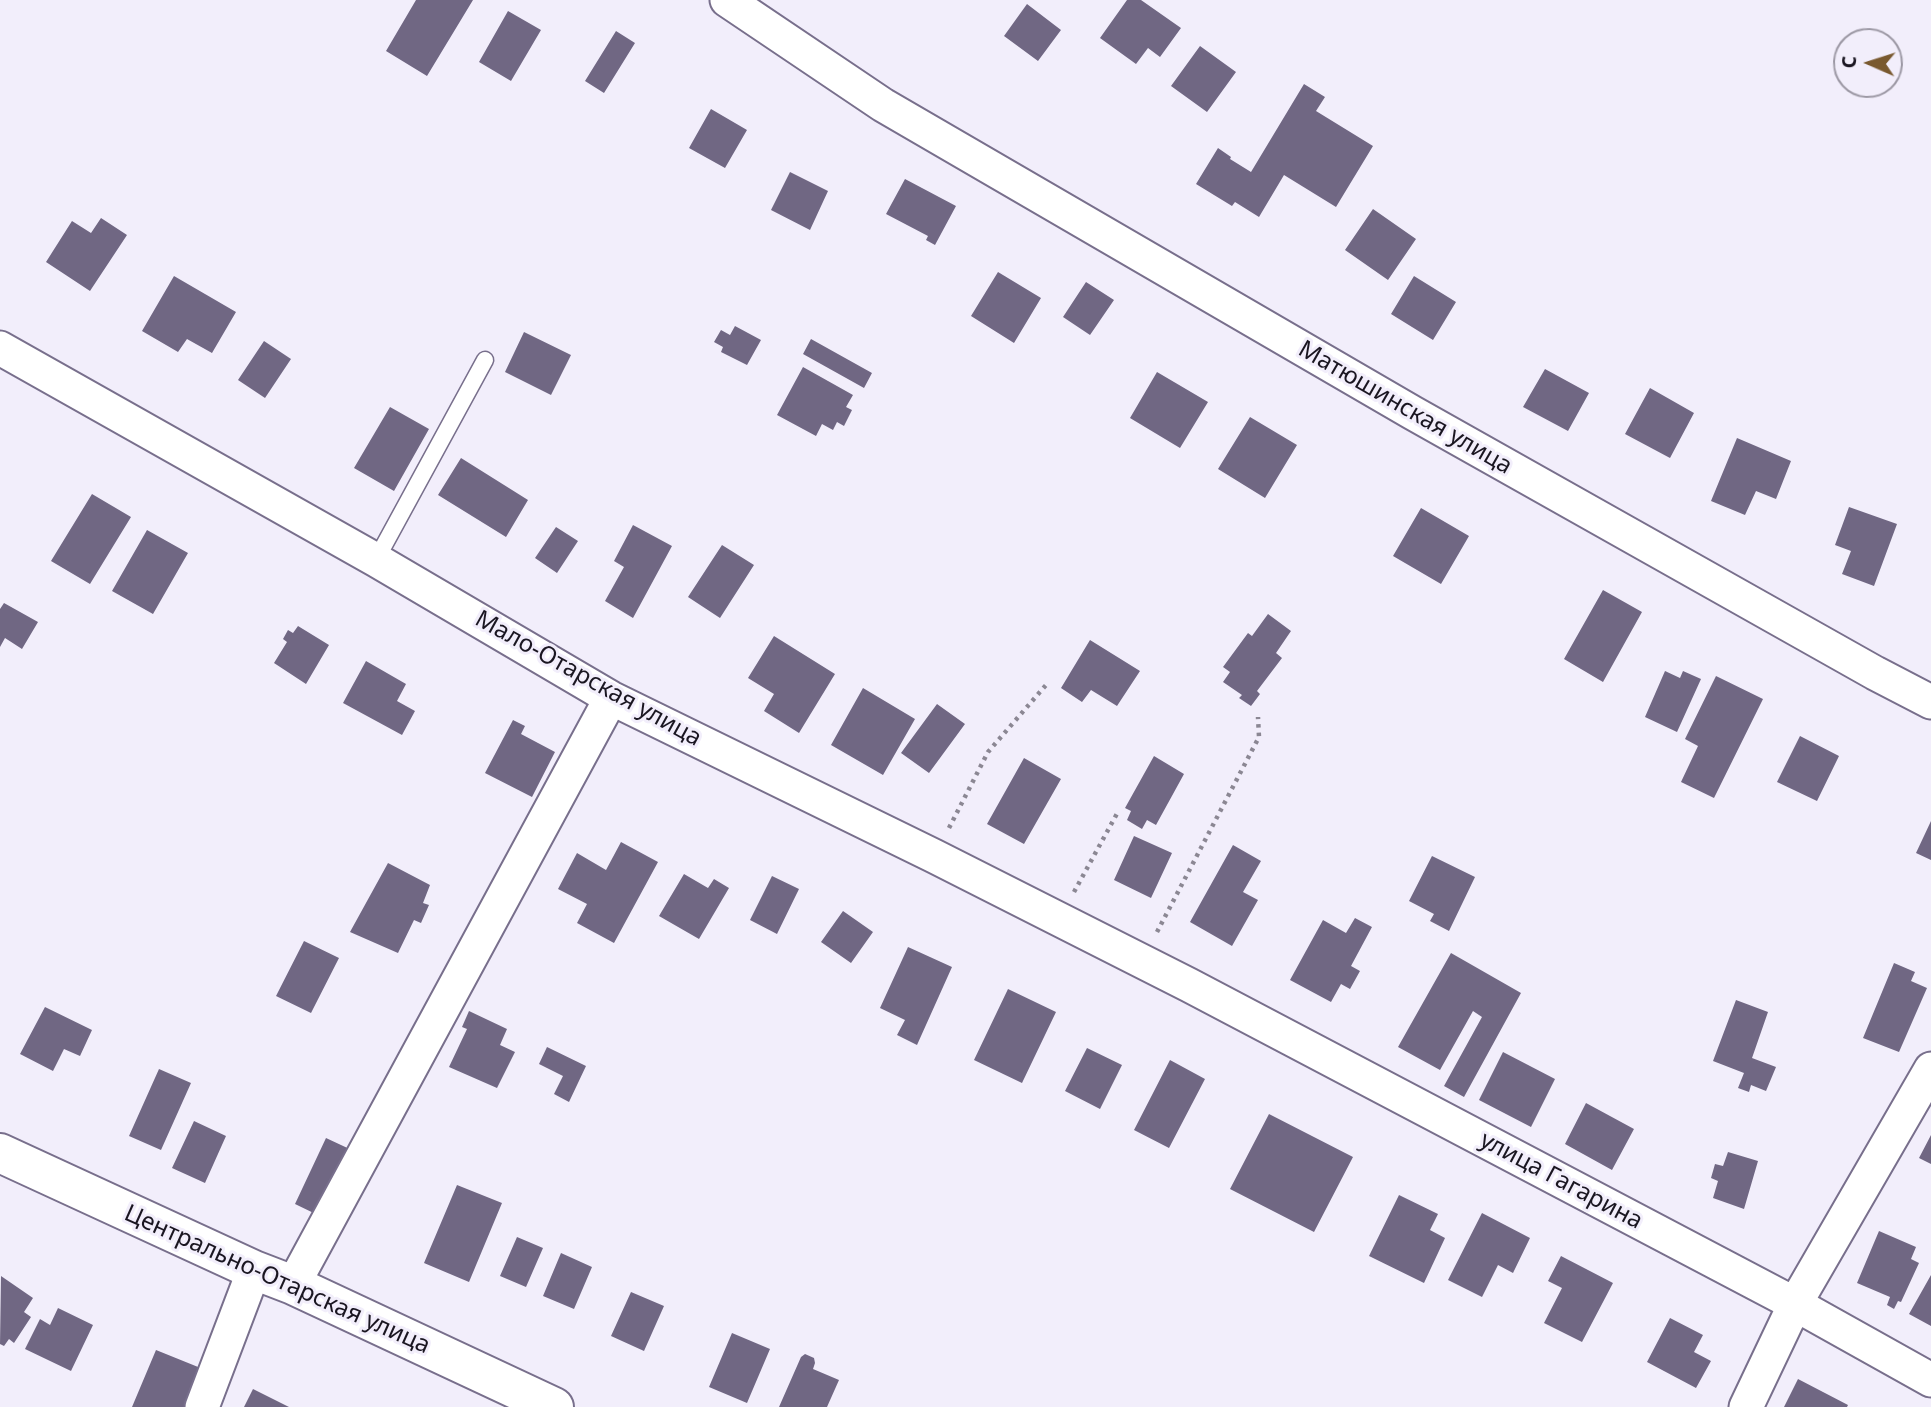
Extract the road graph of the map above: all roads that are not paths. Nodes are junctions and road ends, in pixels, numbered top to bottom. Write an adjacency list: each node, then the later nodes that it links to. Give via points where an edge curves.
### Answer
1 (727, 0): 6 (street, Матюшинская улица, via 883,105 1413,413)
2 (0, 348): 4 (street, Мало-Отарская улица)
3 (485, 360): 4 (lane)
4 (376, 560): 5 (street, Мало-Отарская улица)
5 (611, 698): 7 (street, Мало-Отарская улица); 11 (street)
6 (1931, 702)
7 (1189, 985): 12 (street, улица Гагарина)
8 (1931, 1069): 12 (street)
9 (0, 1153): 10 (street, Центрально-Отарская улица)
10 (254, 1270): 11 (street, Центрально-Отарская улица); 14 (street)
11 (293, 1284): 15 (street, Центрально-Отарская улица)
12 (1795, 1304): 13 (street, улица Гагарина); 16 (street)
13 (1931, 1380)
14 (202, 1407)
15 (554, 1407)
16 (1746, 1407)

